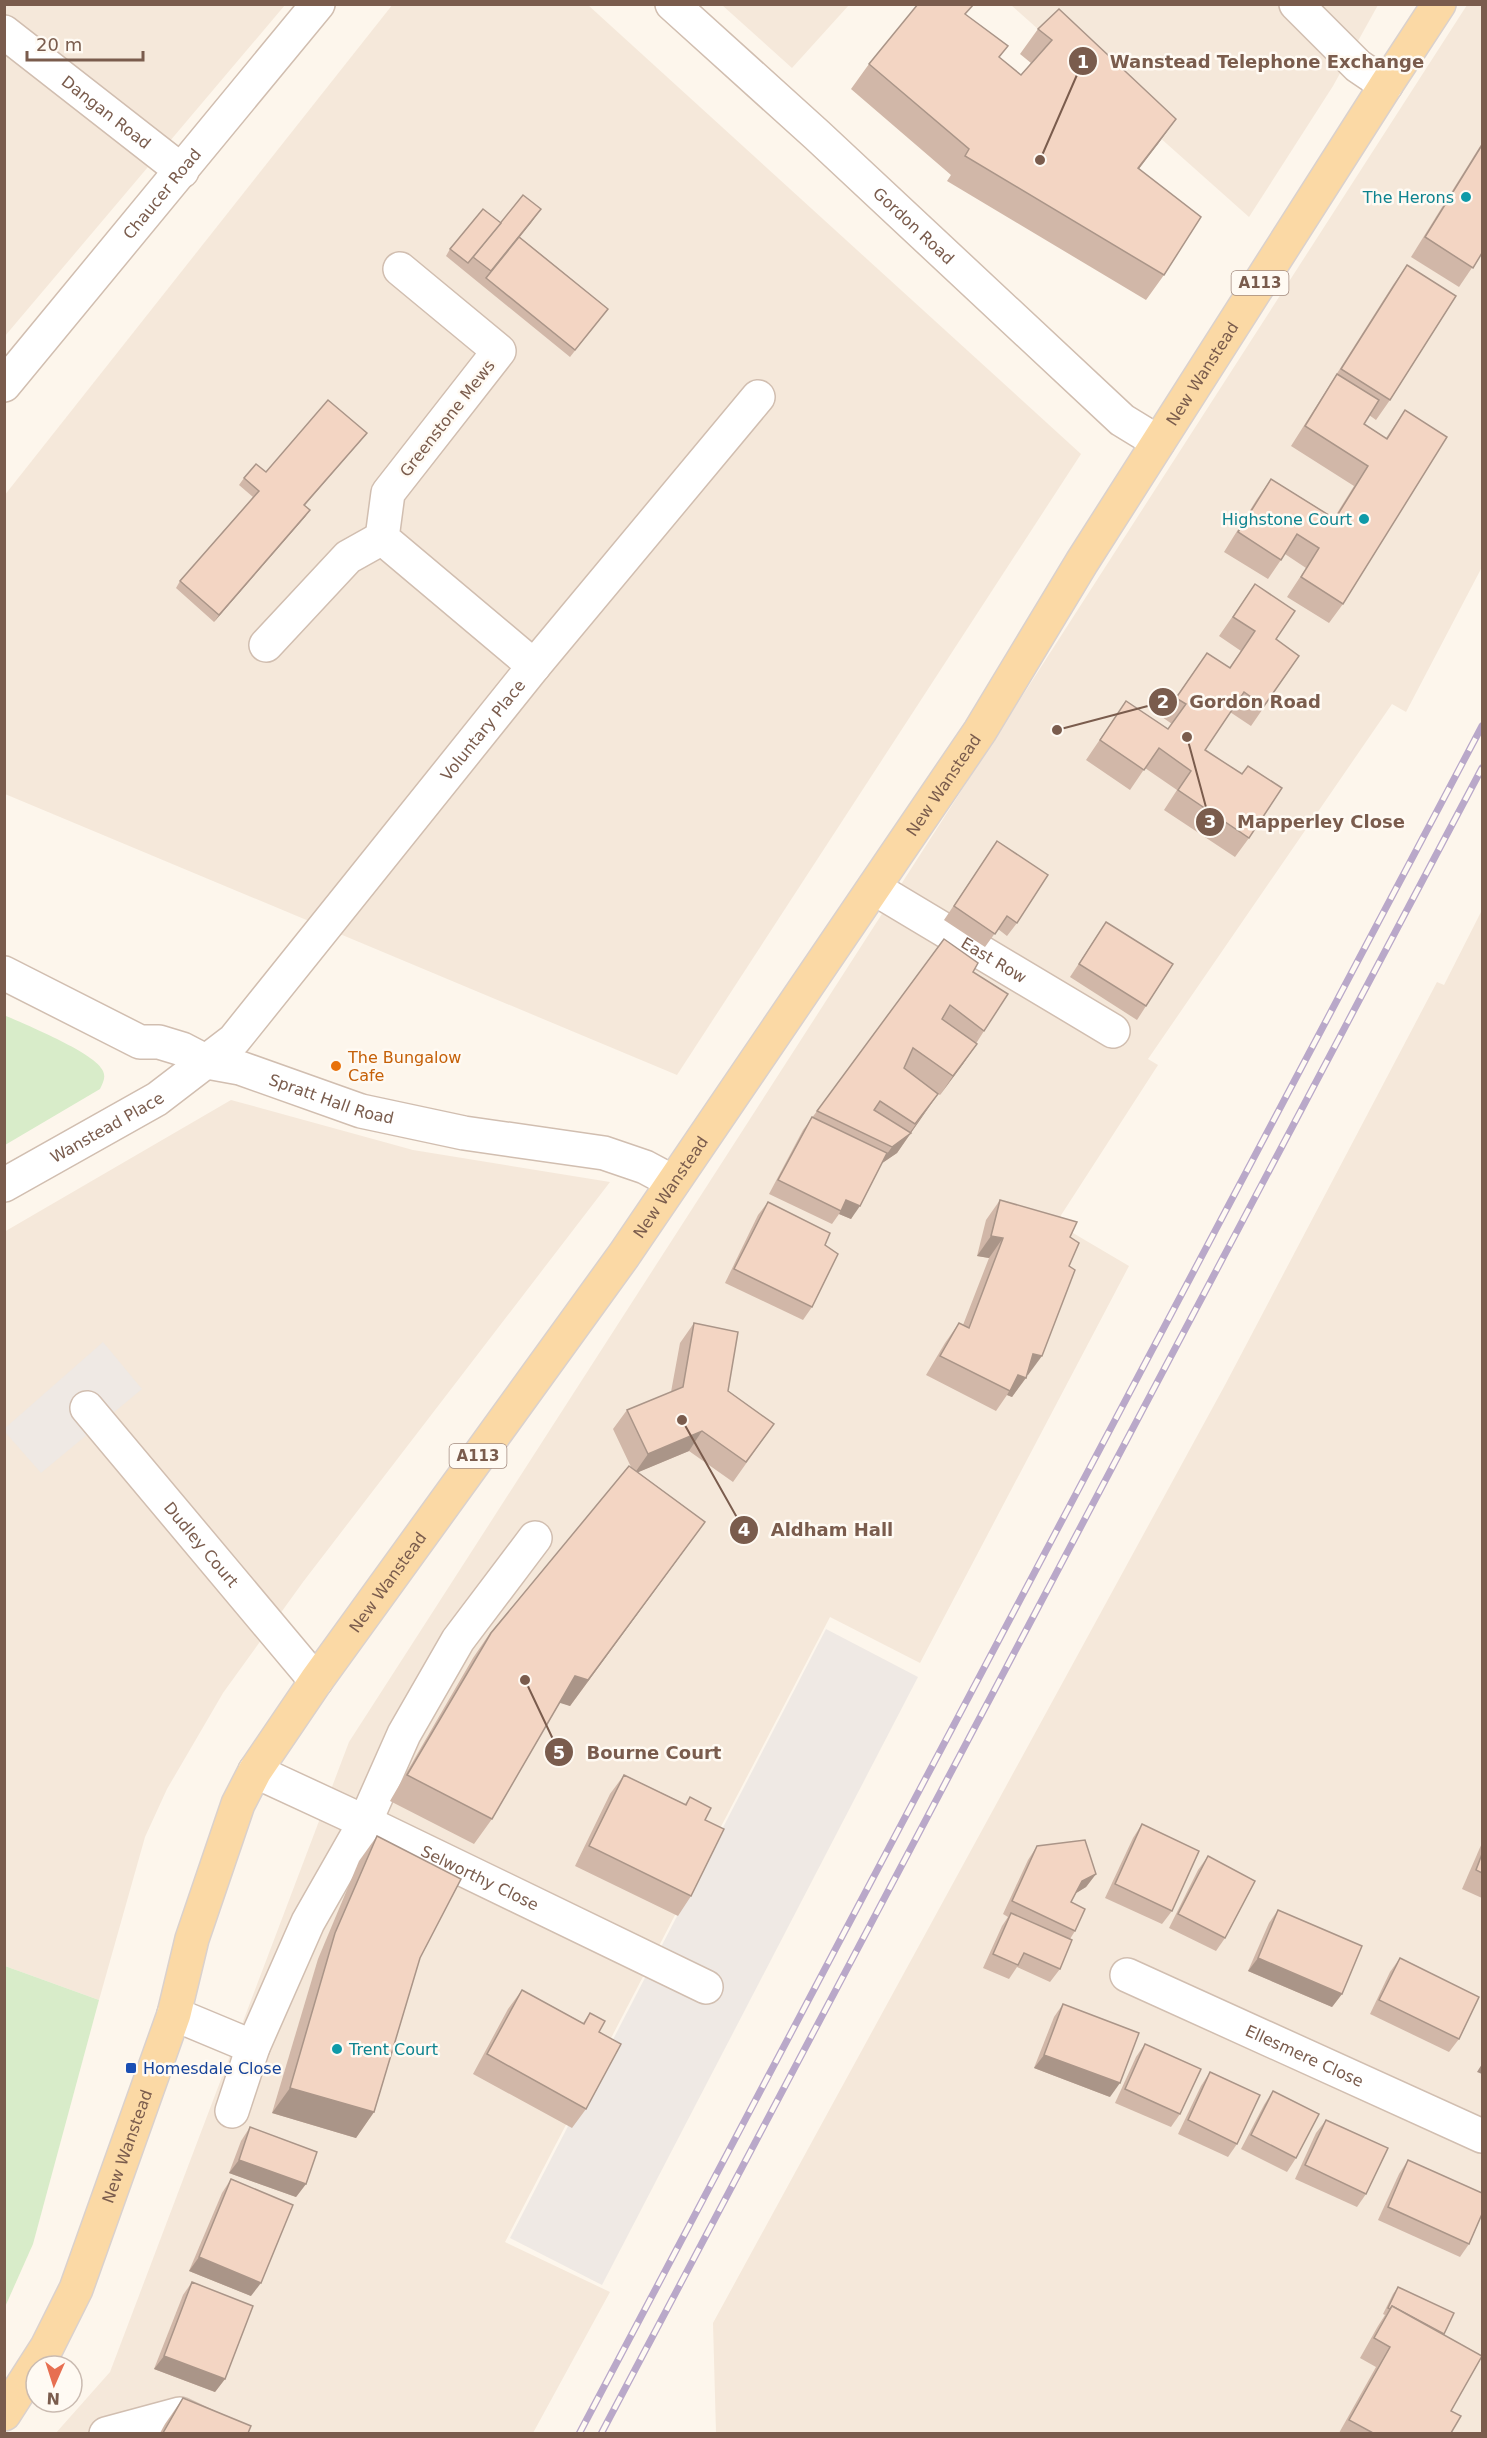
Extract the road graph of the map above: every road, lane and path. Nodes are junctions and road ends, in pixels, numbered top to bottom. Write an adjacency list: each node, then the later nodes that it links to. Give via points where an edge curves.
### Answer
1 (318, 4): 7 (street, Chaucer Road)
2 (672, 4): 11 (street, Gordon Road, via 1122,420)
3 (1296, 4): 6 (street, via 1358,66)
4 (1440, 4): 6 (main road, New Wanstead / A113)
5 (4, 32): 7 (street, Dangan Road)
6 (1386, 85): 11 (main road, New Wanstead / A113)
7 (182, 171): 9 (street, Chaucer Road)
8 (400, 269): 12 (street, Greenstone Mews, via 499,351 388,493)
9 (4, 385)
10 (758, 397): 14 (street, Voluntary Place)
11 (1158, 442): 15 (main road, New Wanstead / A113, via 981,731)
12 (382, 538): 13 (street, via 348,557); 14 (street)
13 (267, 645)
14 (534, 666): 18 (street, Voluntary Place, via 234,1040)
15 (874, 888): 17 (street, East Row); 19 (main road, New Wanstead / A113)
16 (4, 973): 18 (street, Spratt Hall Road, via 140,1042 159,1042)
17 (1113, 1031)
18 (207, 1062): 19 (street, Spratt Hall Road, via 240,1068 361,1111 464,1132 604,1153 645,1167); 20 (street, Wanstead Place, via 157,1099)
19 (672, 1182): 23 (main road, New Wanstead / A113)
20 (4, 1185)
21 (87, 1408): 23 (street, Dudley Court)
22 (536, 1538): 25 (street, via 458,1640 404,1734)
23 (316, 1681): 24 (main road, New Wanstead / A113)
24 (255, 1770): 25 (street, Selworthy Close); 28 (main road, New Wanstead / A113, via 238,1804 192,1938)
25 (365, 1822): 27 (street, Selworthy Close); 29 (street, via 308,1922)
26 (1127, 1975): 31 (street, Ellesmere Close)
27 (706, 1987)
28 (174, 2014): 29 (street); 32 (main road, New Wanstead / A113, via 76,2289 47,2347)
29 (253, 2047): 30 (street)
30 (232, 2111)
31 (1482, 2136)
32 (4, 2414)
33 (106, 2433): 34 (street, via 180,2414)
34 (222, 2433)

